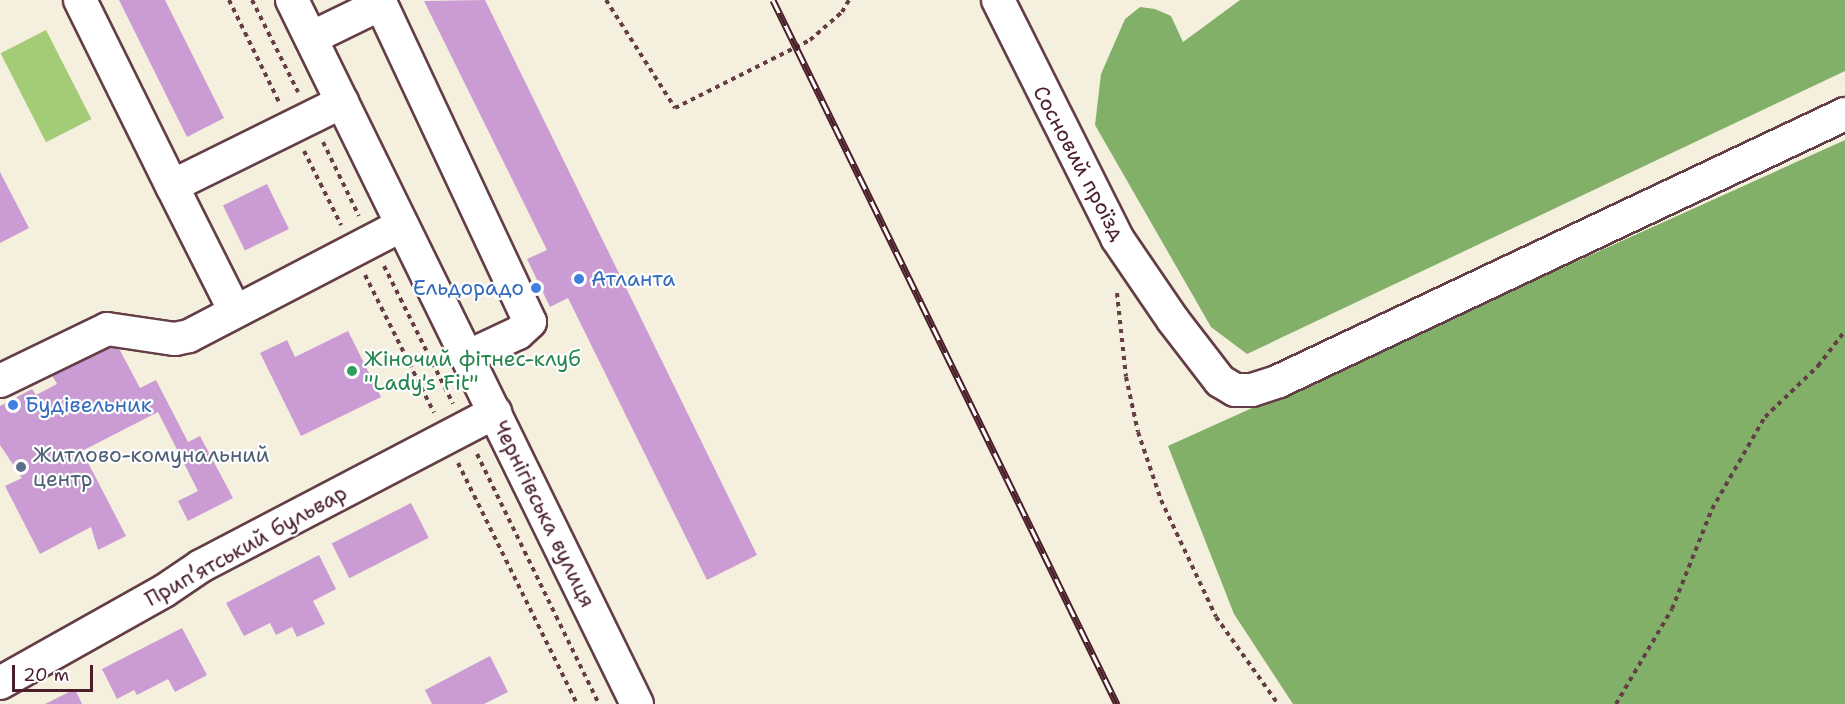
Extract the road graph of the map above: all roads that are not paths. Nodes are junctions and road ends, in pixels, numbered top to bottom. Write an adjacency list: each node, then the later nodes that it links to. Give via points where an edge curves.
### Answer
1 (80, 0): 8 (street)
2 (292, 0): 5 (street, Чернігівська вулиця)
3 (998, 0): 7 (street, Сосновий проїзд, via 1118,238 1173,320 1220,381 1235,390 1252,390 1279,381)
4 (380, 2): 5 (street); 11 (street, via 530,322 518,333)
5 (311, 38): 6 (street, Чернігівська вулиця)
6 (342, 102): 8 (street); 9 (street, Чернігівська вулиця)
7 (1845, 114)
8 (172, 186): 10 (street)
9 (402, 225): 10 (street); 11 (street, Чернігівська вулиця)
10 (235, 312): 12 (street, via 189,336 175,339 107,329)
11 (467, 357): 13 (street, Чернігівська вулиця)
12 (0, 381)
13 (495, 412): 14 (street, Припʼятський бульвар, via 201,566); 15 (street, Чернігівська вулиця)
14 (0, 683)
15 (638, 704)

